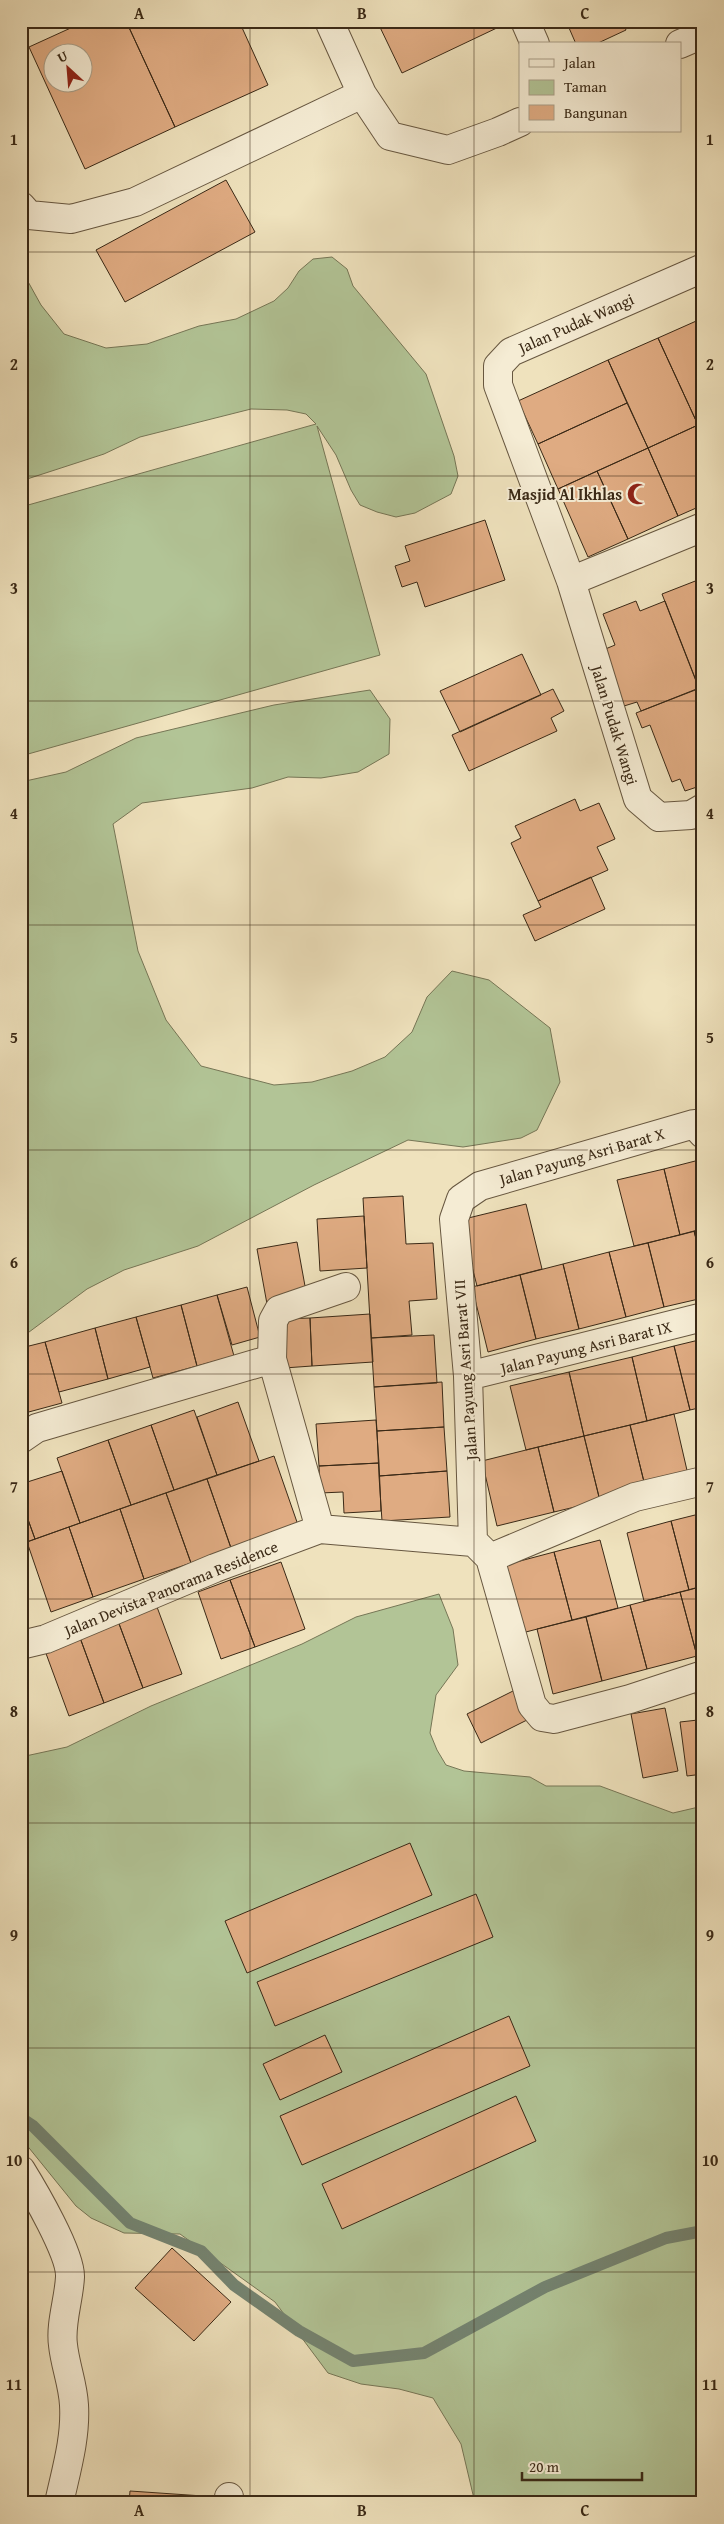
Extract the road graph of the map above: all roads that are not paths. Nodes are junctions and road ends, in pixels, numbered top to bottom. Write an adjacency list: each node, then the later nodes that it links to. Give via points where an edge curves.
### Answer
1 (328, 21): 6 (street)
2 (525, 21): 4 (street)
3 (703, 34): 5 (street)
4 (534, 42)
5 (682, 43)
6 (362, 94): 7 (street, via 390,136 448,150); 8 (street, via 136,202 71,219 29,215)
7 (519, 122)
8 (21, 206)
9 (703, 268): 11 (street, Jalan Pudak Wangi, via 511,352 498,366 498,385)
10 (703, 527): 11 (street)
11 (571, 581): 12 (street, Jalan Pudak Wangi, via 638,799 659,817 691,815)
12 (703, 808)
13 (703, 1134): 14 (street, Jalan Payung Asri Barat X, via 694,1124 480,1186)
14 (461, 1199): 18 (street, Jalan Payung Asri Barat VII, via 454,1219)
15 (346, 1287): 17 (street, via 279,1310 273,1320)
16 (703, 1317): 18 (street, Jalan Payung Asri Barat IX)
17 (272, 1359): 19 (street, via 37,1428); 21 (street)
18 (468, 1376): 22 (street, Jalan Payung Asri Barat VII)
19 (21, 1439)
20 (703, 1481): 22 (street, via 635,1498)
21 (320, 1530): 22 (street, Jalan Devista Panorama Residence); 23 (street, Jalan Devista Panorama Residence, via 215,1568 46,1639)
22 (482, 1550): 24 (street, Jalan Payung Asri Barat VII, via 532,1705 542,1716 554,1719 630,1699)
23 (21, 1645)
24 (703, 1674)
25 (21, 2170): 26 (street, via 39,2198 62,2248 70,2275 62,2344 70,2369 73,2439)
26 (59, 2503)

